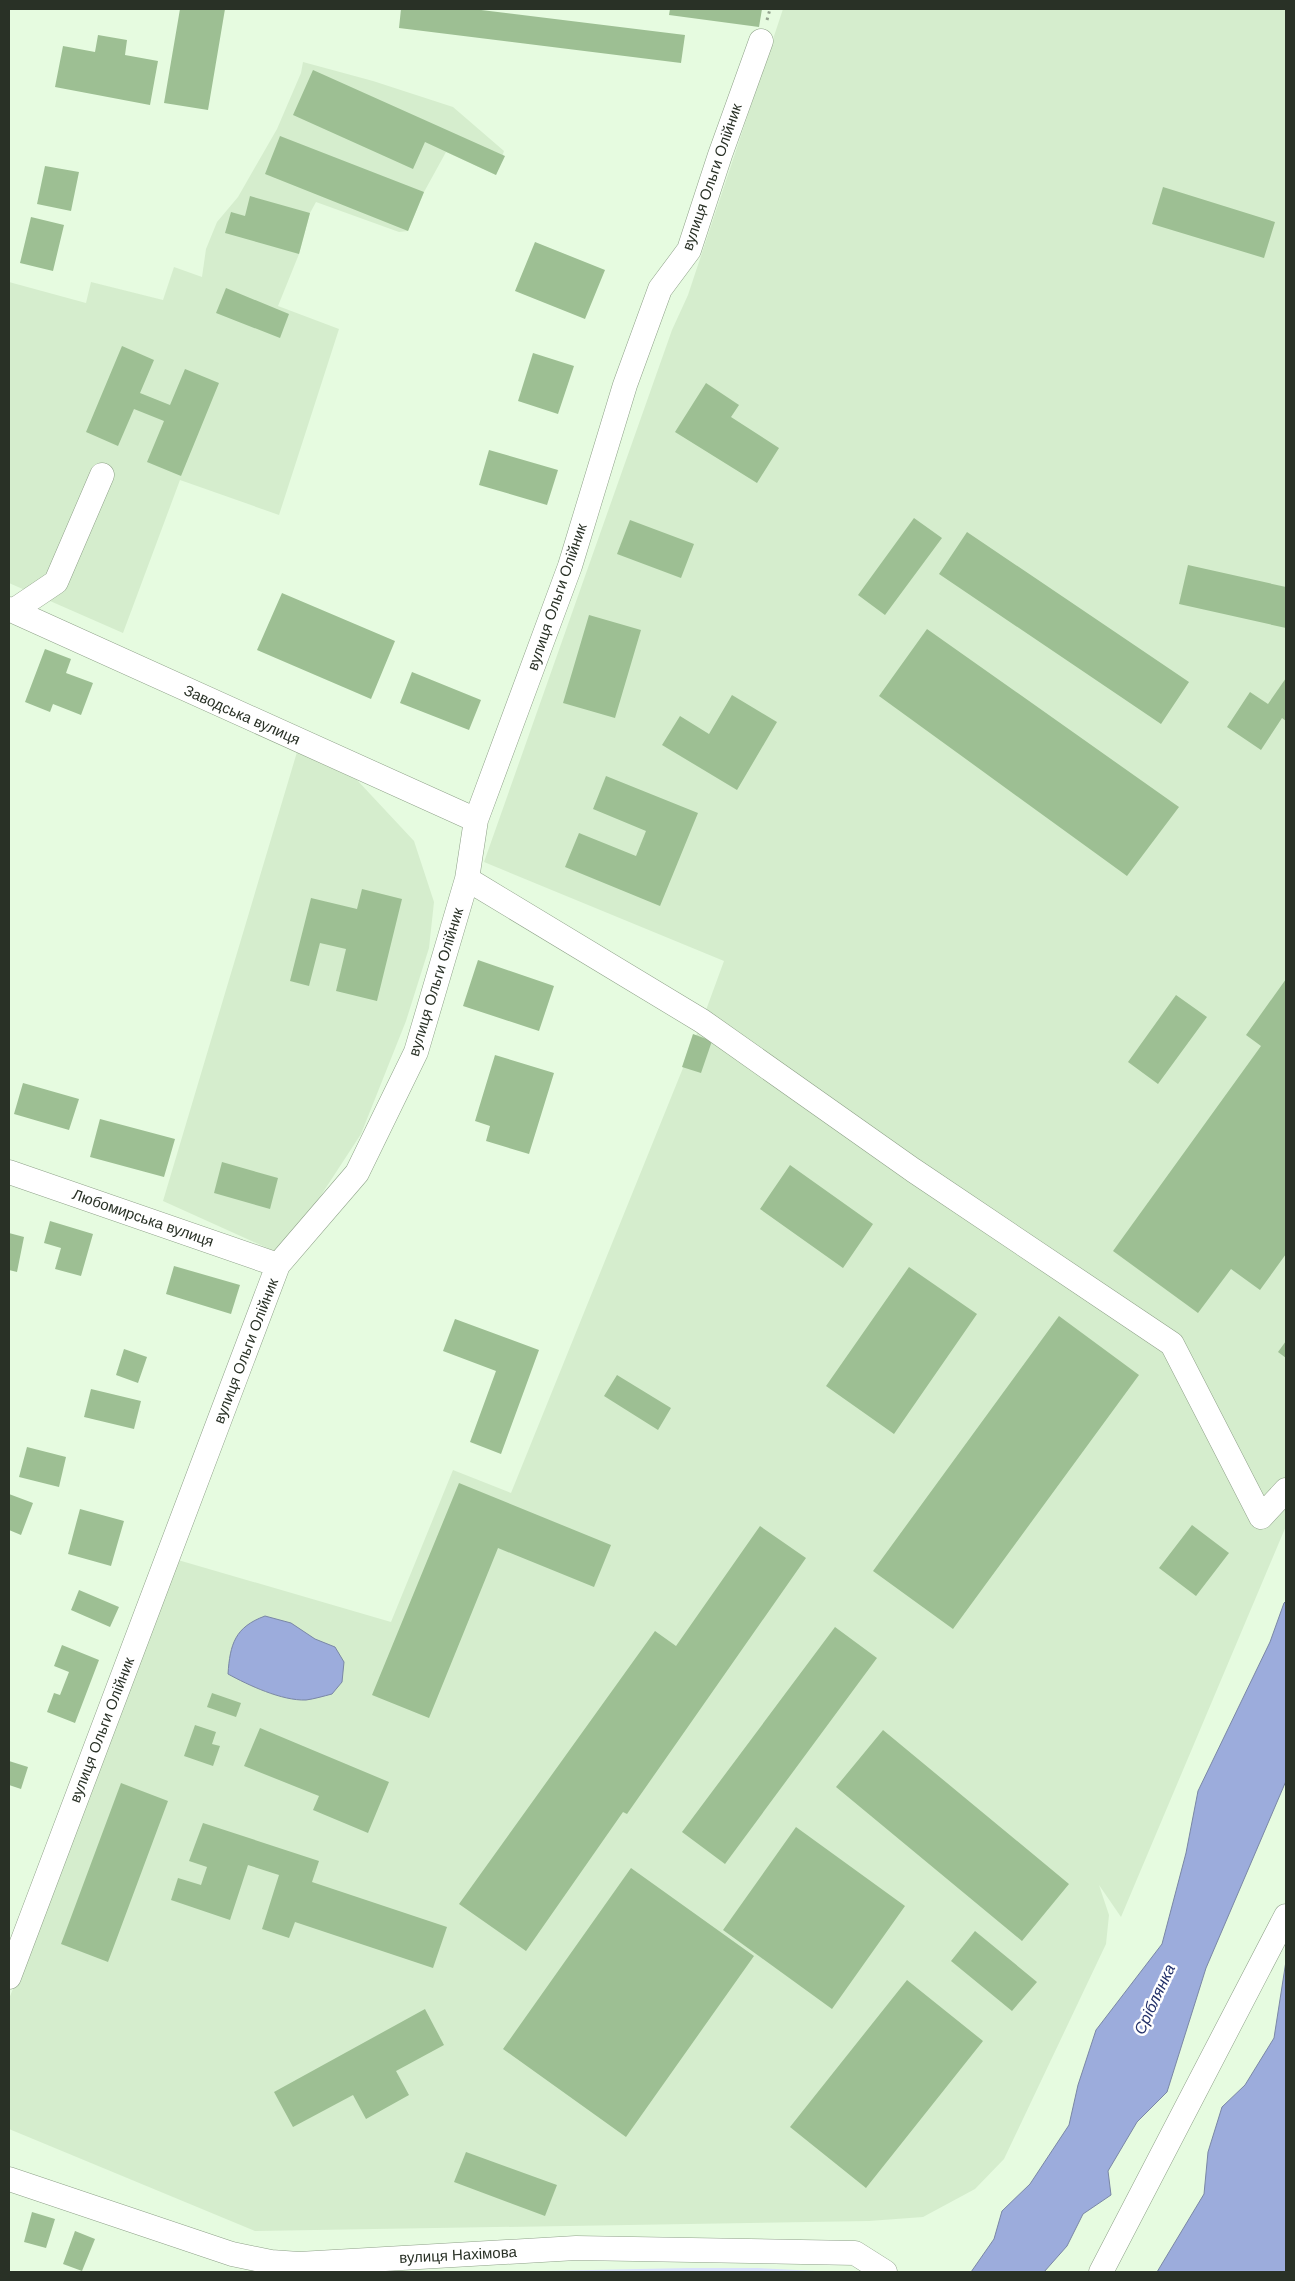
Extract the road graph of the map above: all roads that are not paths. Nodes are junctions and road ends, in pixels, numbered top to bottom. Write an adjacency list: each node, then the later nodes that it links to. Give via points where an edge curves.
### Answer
1 (761, 41): 4 (street, вулиця Ольги Олійник, via 689,250 660,289 628,376 570,566)
2 (102, 476): 3 (street, via 56,582)
3 (11, 610): 4 (street, Заводська вулиця)
4 (476, 820): 5 (street, вулиця Ольги Олійник)
5 (467, 879): 7 (street, вулиця Ольги Олійник, via 416,1052 361,1165); 8 (street, via 702,1021 913,1170 1172,1344 1261,1517)
6 (9, 1172): 7 (street, Любомирська вулиця)
7 (278, 1265): 10 (street, вулиця Ольги Олійник)
8 (1286, 1490)
9 (1286, 1916): 14 (street)
10 (9, 1977)
11 (9, 2178): 12 (street, вулиця Нахімова)
12 (271, 2267): 13 (street, вулиця Нахімова, via 586,2248 855,2253)
13 (885, 2272)
14 (1101, 2272)

